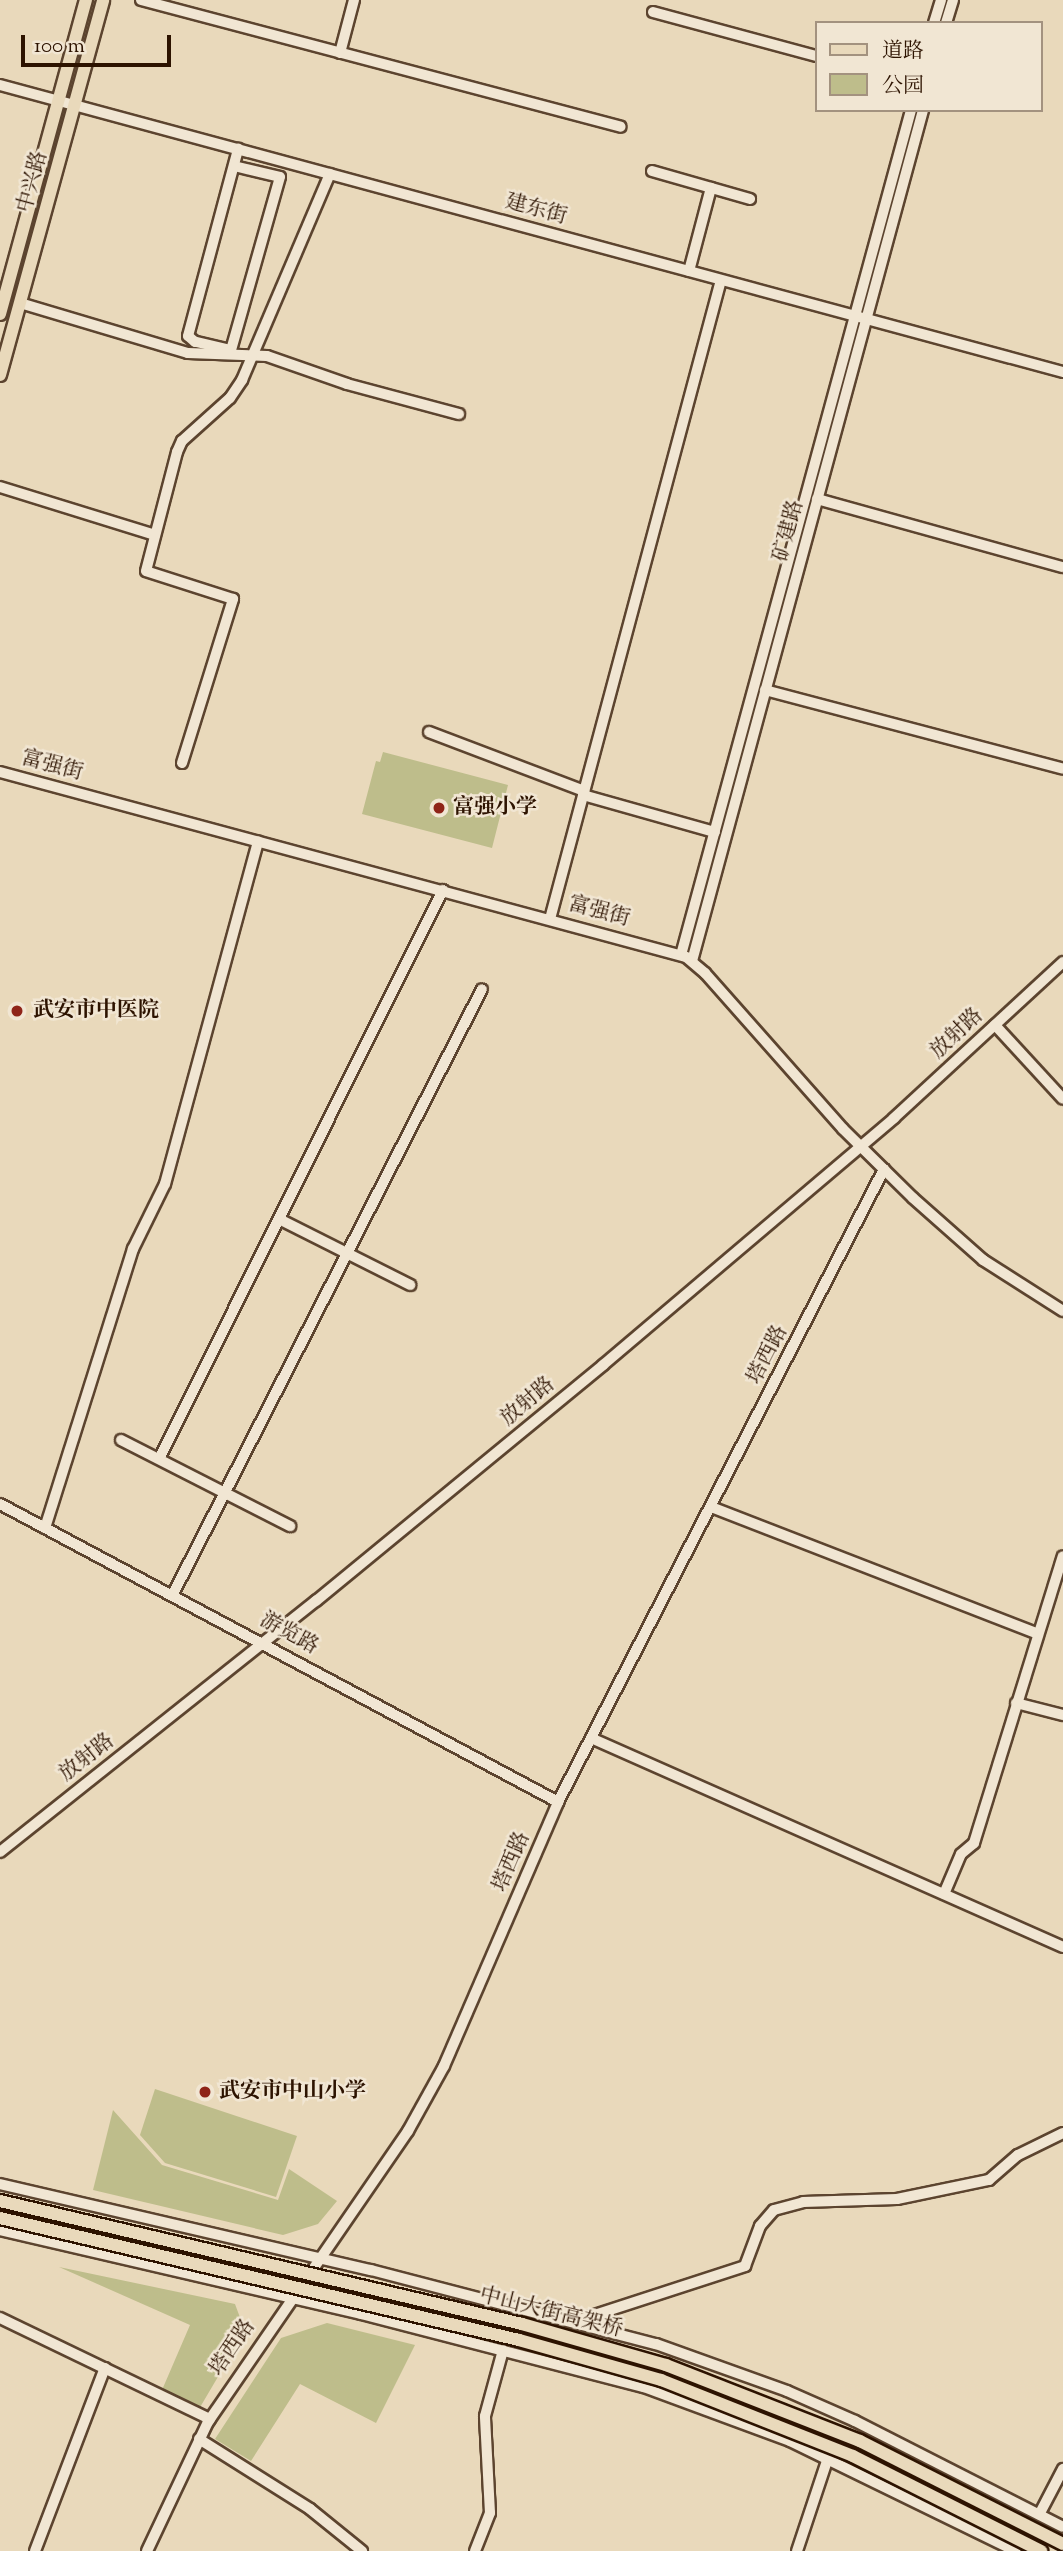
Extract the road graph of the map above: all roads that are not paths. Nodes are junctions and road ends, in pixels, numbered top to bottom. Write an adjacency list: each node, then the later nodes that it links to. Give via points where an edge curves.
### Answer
1 (86, 0): 13 (main road, 中兴路)
2 (103, 0): 14 (main road, 中兴路)
3 (141, 0): 10 (street)
4 (354, 0): 10 (street)
5 (941, 0): 8 (street)
6 (953, 0): 9 (street)
7 (653, 12): 11 (street)
8 (935, 21)
9 (947, 21)
10 (340, 53): 17 (street)
11 (814, 55)
12 (0, 85): 13 (street, 建东街)
13 (58, 101): 14 (street, 建东街); 27 (main road, 中兴路)
14 (74, 105): 18 (street, 建东街); 26 (main road, 中兴路)
15 (910, 112): 28 (street, 矿建路)
16 (922, 112): 29 (street, 矿建路)
17 (620, 127)
18 (238, 149): 19 (street); 21 (street, 建东街)
19 (234, 166): 19 (street, via 188,336 195,342 232,350 280,177)
20 (652, 171): 22 (street)
21 (330, 174): 24 (street, 建东街); 30 (street)
22 (711, 188): 23 (street); 24 (street)
23 (750, 199)
24 (689, 271): 25 (street, 建东街)
25 (721, 280): 28 (street, 建东街); 43 (street)
26 (20, 303): 30 (street, via 188,353); 32 (main road, 中兴路)
27 (0, 314)
28 (855, 316): 29 (street, 建东街); 44 (street, 矿建路)
29 (866, 319): 31 (street, 建东街); 35 (street, 矿建路)
30 (252, 356): 33 (street, via 277,358 347,384); 36 (street, via 230,398 182,441)
31 (1063, 372)
32 (0, 374)
33 (459, 414)
34 (0, 487): 36 (street)
35 (817, 499): 37 (street); 38 (street, 矿建路)
36 (155, 535): 40 (street, via 146,571 233,599)
37 (1063, 567)
38 (765, 690): 41 (street); 49 (street, 矿建路)
39 (429, 732): 43 (street)
40 (182, 762)
41 (1063, 769)
42 (0, 772): 45 (street, 富强街)
43 (583, 793): 44 (street); 47 (street)
44 (715, 832): 48 (street, 矿建路)
45 (258, 841): 46 (street, 富强街); 66 (street, via 164,1184 133,1249)
46 (443, 890): 47 (street, 富强街); 56 (street)
47 (550, 919): 48 (street, 富强街)
48 (681, 956): 49 (street, 富强街)
49 (692, 961): 54 (street, 富强街)
50 (1063, 962): 52 (street, 放射路)
51 (482, 989): 57 (street)
52 (995, 1025): 53 (street); 54 (street, 放射路)
53 (1063, 1099)
54 (860, 1146): 55 (street, 富强街); 70 (street, 放射路)
55 (884, 1169): 59 (street, 富强街, via 983,1260); 64 (street, 塔西路)
56 (279, 1219): 57 (street); 61 (street)
57 (346, 1253): 58 (street); 62 (street)
58 (410, 1285)
59 (1063, 1311)
60 (121, 1440): 61 (street)
61 (159, 1459): 62 (street)
62 (223, 1491): 65 (street); 68 (street)
63 (0, 1504): 66 (street, 游览路)
64 (711, 1507): 69 (street); 73 (street, 塔西路)
65 (290, 1526)
66 (45, 1528): 68 (street, 游览路)
67 (1062, 1558): 69 (street)
68 (173, 1594): 70 (street, 游览路)
69 (1037, 1633): 71 (street)
70 (264, 1642): 74 (street, 游览路); 75 (street, 放射路)
71 (1016, 1703): 72 (street); 76 (street, via 974,1843 961,1854)
72 (1063, 1715)
73 (591, 1738): 74 (street, 塔西路); 76 (street)
74 (558, 1802): 83 (street, 塔西路, via 444,2066 408,2131)
75 (0, 1852)
76 (944, 1894): 77 (street)
77 (1063, 1947)
78 (1063, 2133): 86 (street, via 1018,2155 989,2180 897,2199 803,2202 774,2210 761,2227 745,2266)
79 (0, 2184): 83 (street)
80 (0, 2201): 95 (main road, 中山大街高架桥, bridge, via 522,2324 666,2365 860,2441)
81 (0, 2218): 102 (main road, 中山大街高架桥, bridge, via 519,2340 661,2381 853,2456)
82 (0, 2230): 84 (street)
83 (319, 2258): 84 (street, 塔西路); 86 (street)
84 (292, 2297): 87 (street); 89 (street, 塔西路)
85 (0, 2318): 88 (street)
86 (572, 2322): 93 (street, via 656,2344 787,2391)
87 (503, 2350): 91 (street, via 674,2397); 99 (street, via 485,2416 489,2513)
88 (105, 2368): 89 (street); 96 (street)
89 (210, 2418): 90 (street, 塔西路)
90 (199, 2439): 97 (street, 塔西路); 98 (street, via 310,2509)
91 (828, 2458): 100 (street); 101 (street)
92 (1063, 2469): 93 (street)
93 (1040, 2513): 94 (street)
94 (1063, 2528)
95 (1063, 2544)
96 (35, 2551)
97 (147, 2551)
98 (362, 2551)
99 (475, 2551)
100 (797, 2551)
101 (1016, 2551)
102 (1041, 2551)

